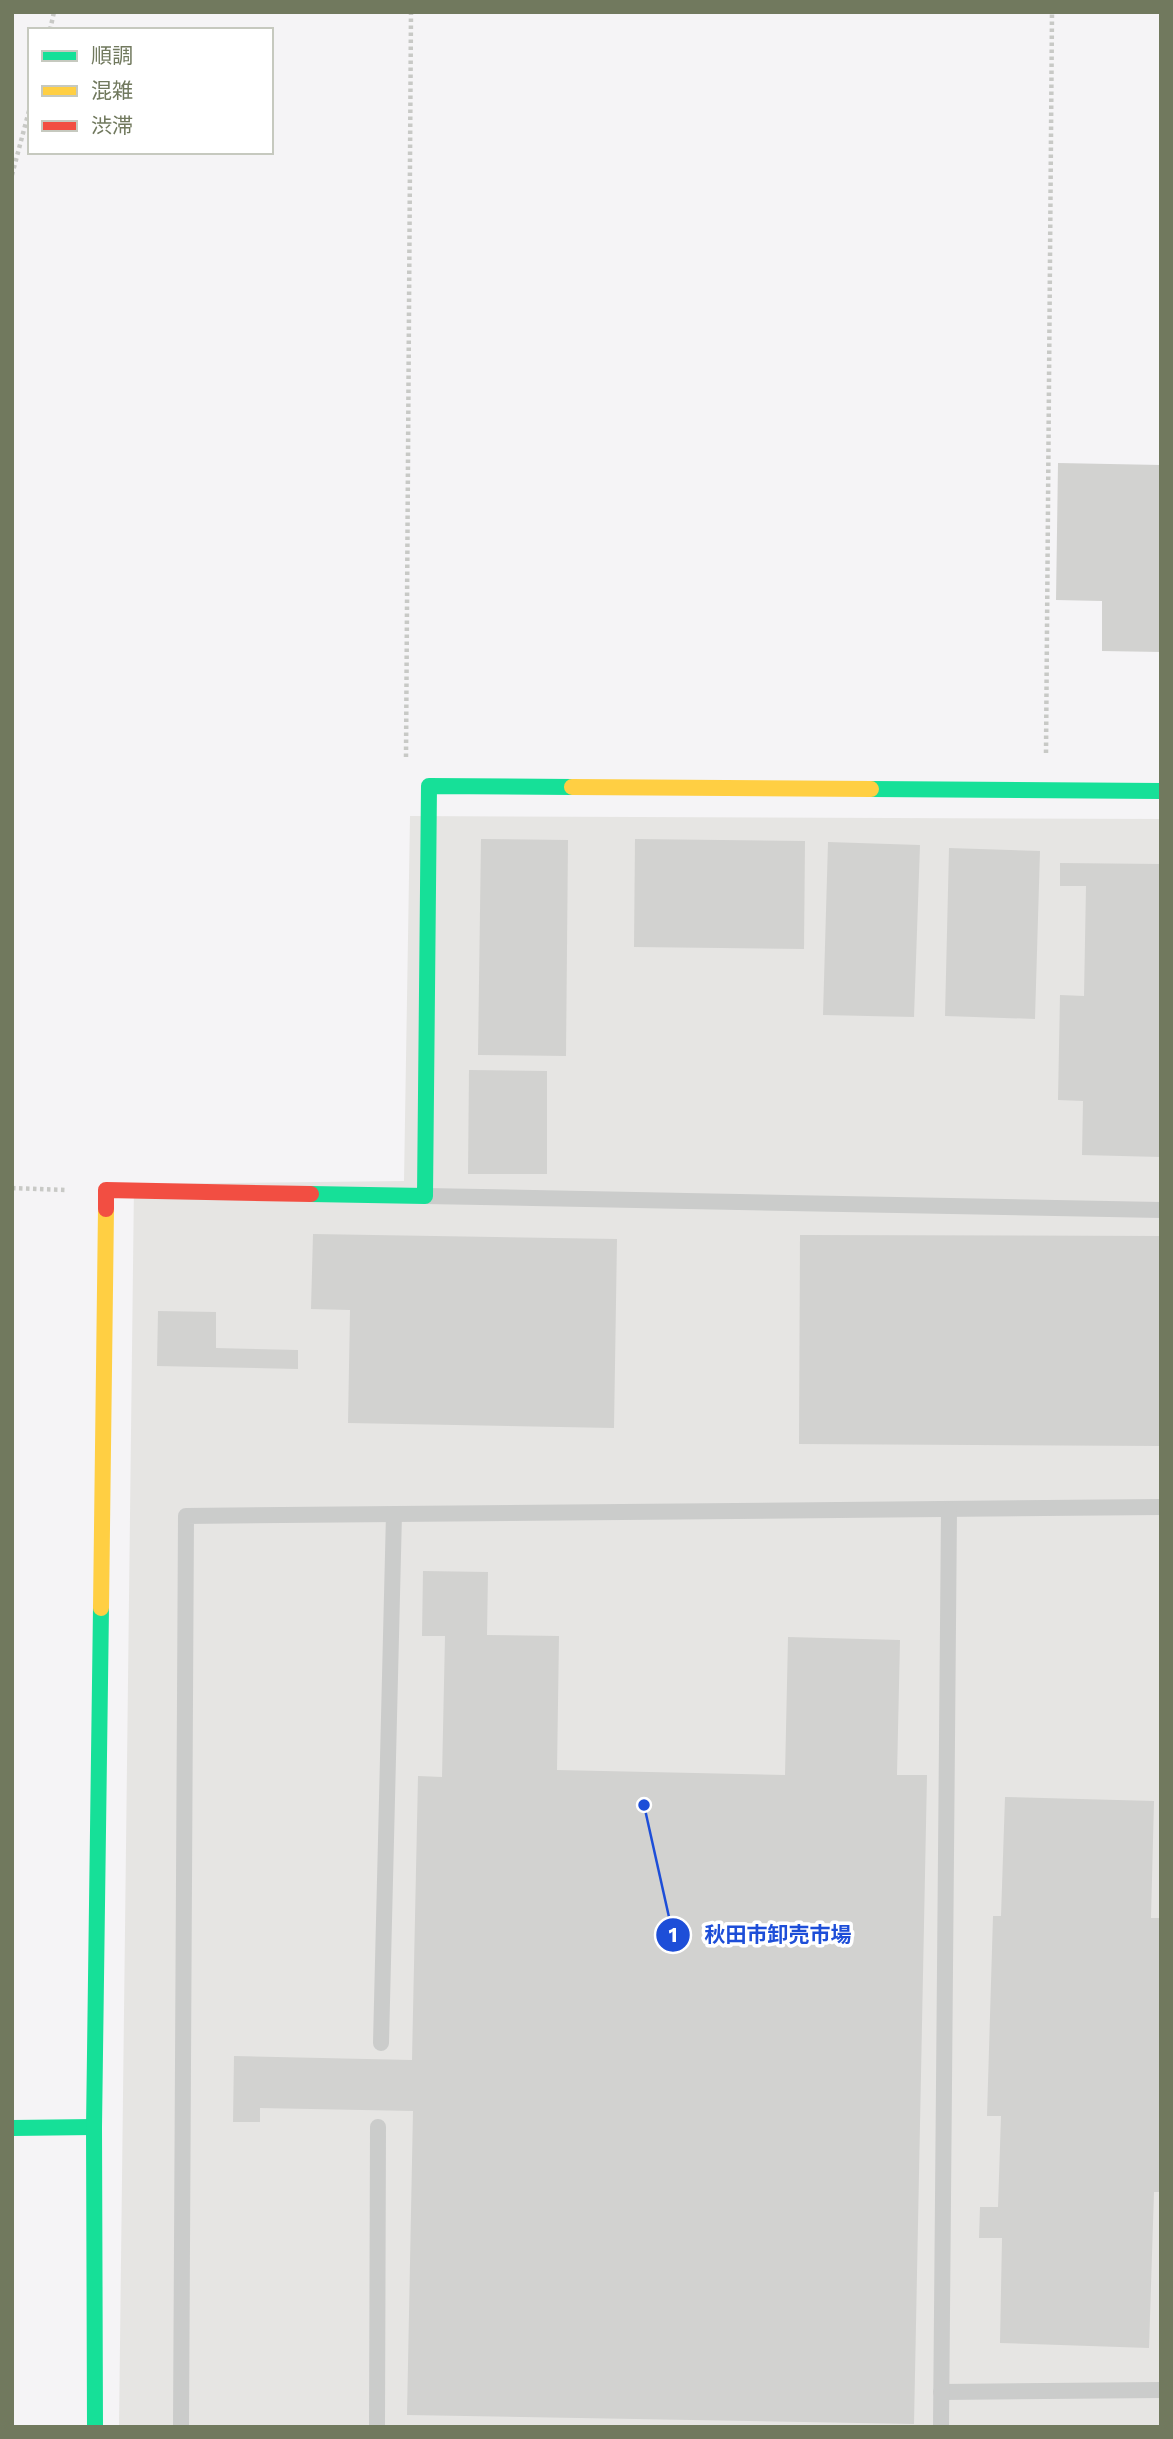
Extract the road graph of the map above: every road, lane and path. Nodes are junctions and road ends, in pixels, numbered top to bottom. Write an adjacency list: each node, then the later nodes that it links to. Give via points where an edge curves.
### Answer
1 (411, 12): 5 (path, via 406,765)
2 (1052, 12): 6 (path)
3 (28, 115): 4 (path)
4 (12, 175)
5 (429, 786): 6 (street); 10 (street)
6 (1046, 789): 7 (street)
7 (1161, 791)
8 (12, 1188): 9 (path)
9 (106, 1190): 10 (street); 16 (street)
10 (425, 1196): 11 (lane)
11 (1161, 1210)
12 (1161, 1507): 13 (lane)
13 (949, 1510): 14 (lane); 20 (lane)
14 (394, 1514): 15 (lane); 22 (lane, via 186,1516)
15 (380, 2043)
16 (94, 2127): 18 (street); 21 (street)
17 (378, 2127): 23 (lane)
18 (12, 2128)
19 (1161, 2390): 20 (lane)
20 (941, 2392): 24 (lane)
21 (95, 2427)
22 (181, 2427)
23 (377, 2427)
24 (941, 2427)

